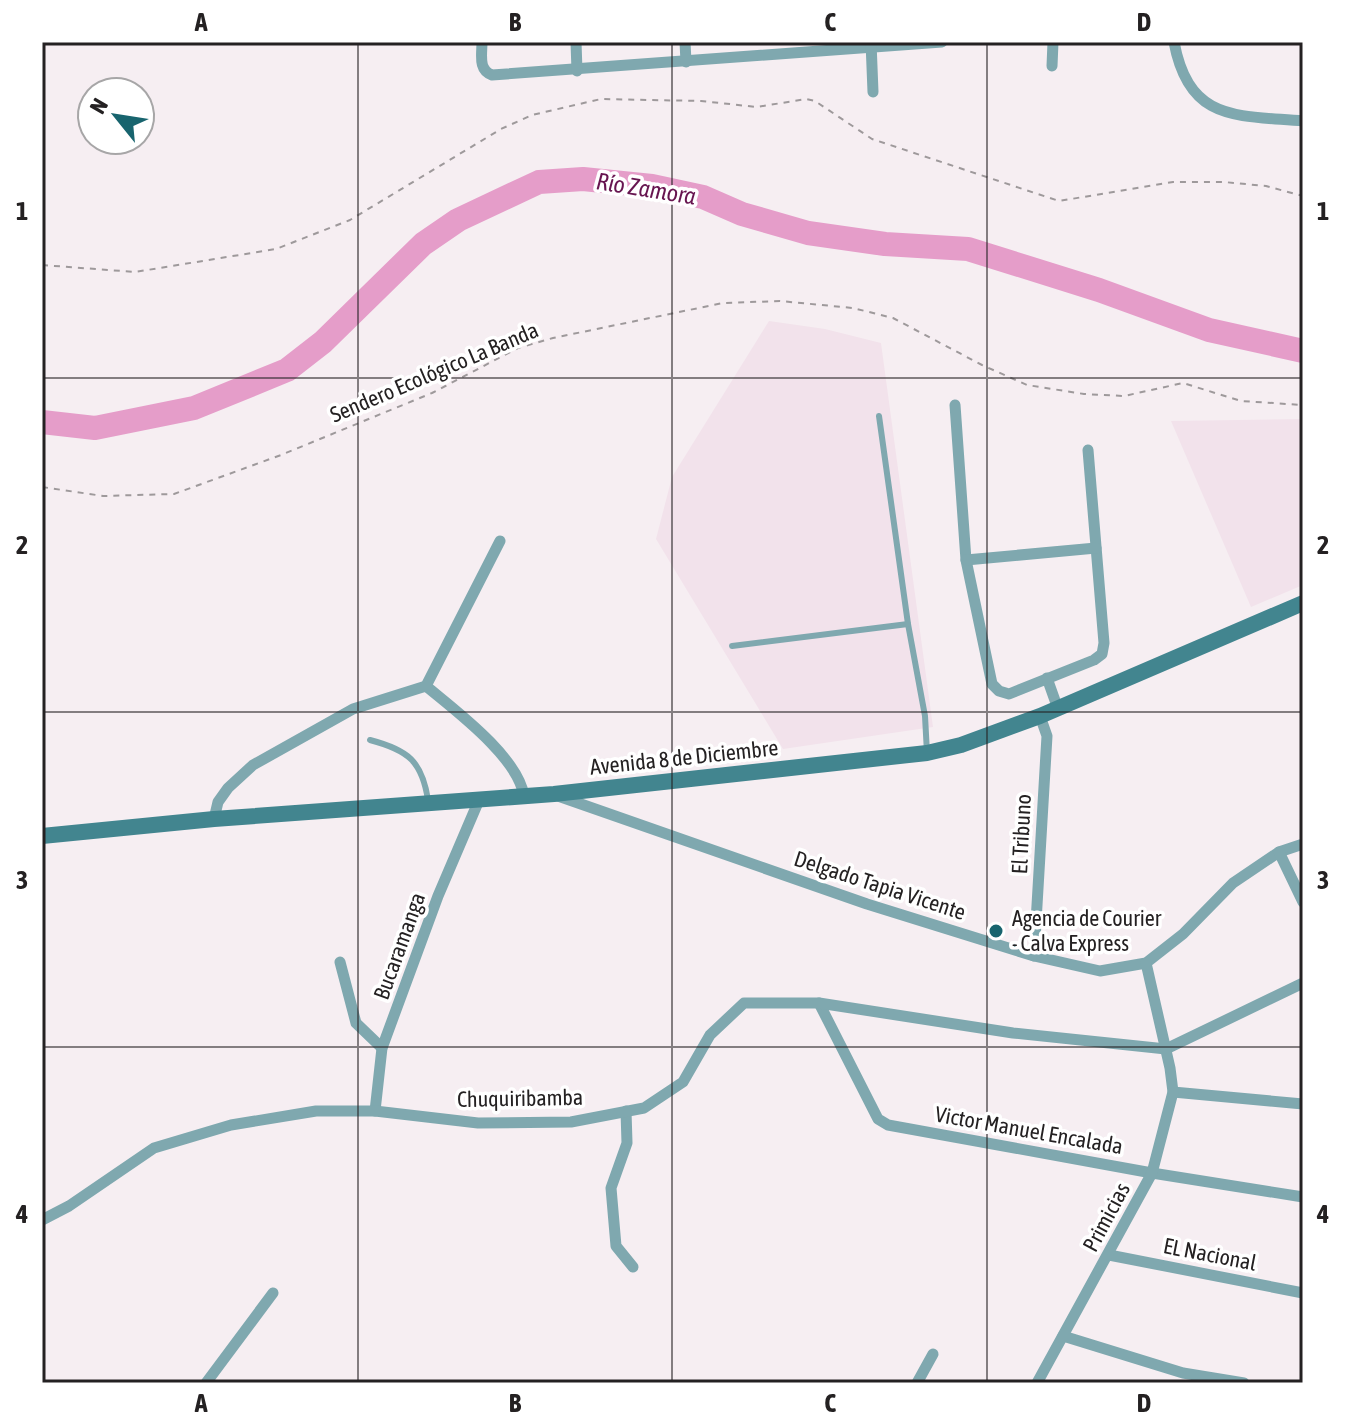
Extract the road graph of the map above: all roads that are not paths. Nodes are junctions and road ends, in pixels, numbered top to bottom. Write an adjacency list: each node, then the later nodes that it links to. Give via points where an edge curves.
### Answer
1 (482, 42): 10 (street, via 482,67 492,75)
2 (576, 42): 10 (street)
3 (685, 42): 8 (street)
4 (942, 42): 7 (street)
5 (1053, 42): 9 (street)
6 (1174, 42): 12 (street, via 1179,68 1196,96 1225,114)
7 (871, 45): 8 (street); 11 (street)
8 (686, 62): 10 (street)
9 (1052, 66)
10 (577, 71)
11 (873, 92)
12 (1303, 121)
13 (955, 405): 18 (street)
14 (879, 416): 20 (lane)
15 (1088, 450): 17 (street)
16 (500, 541): 23 (street)
17 (1096, 548): 18 (street); 22 (street, via 1102,654)
18 (966, 560): 22 (street, via 992,684 1009,694)
19 (1303, 603): 24 (main road, Avenida 8 de Diciembre)
20 (908, 624): 21 (lane); 27 (lane)
21 (732, 646)
22 (1047, 678): 24 (street)
23 (426, 686): 29 (street, via 509,761); 32 (street, via 353,709 253,765 228,788)
24 (1058, 709): 25 (main road, Avenida 8 de Diciembre)
25 (1040, 716): 27 (main road, Avenida 8 de Diciembre); 37 (street, El Tribuno, via 1047,736)
26 (370, 740): 31 (lane, via 405,753 420,768)
27 (927, 753): 28 (main road, Avenida 8 de Diciembre)
28 (554, 794): 29 (main road, Avenida 8 de Diciembre); 37 (street, Delgado Tapia Vicente, via 867,904)
29 (524, 796): 30 (main road, Avenida 8 de Diciembre)
30 (479, 800): 31 (main road, Avenida 8 de Diciembre); 42 (street, Bucaramanga)
31 (429, 804): 32 (main road, Avenida 8 de Diciembre)
32 (214, 819): 33 (main road, Avenida 8 de Diciembre)
33 (42, 836)
34 (1303, 844): 35 (street, Delgado Tapia Vicente)
35 (1279, 852): 36 (street); 39 (street, Delgado Tapia Vicente, via 1233,883)
36 (1303, 902)
37 (1034, 956): 39 (street, Delgado Tapia Vicente, via 1100,971)
38 (340, 962): 42 (street, via 356,1023)
39 (1146, 963): 43 (street, Primicias)
40 (1303, 983): 43 (street)
41 (819, 1003): 43 (street, Chuquiribamba, via 1013,1033); 47 (street, Chuquiribamba, via 744,1003 710,1035 683,1082 644,1108); 48 (street, Victor Manuel Encalada, via 878,1119 888,1125)
42 (382, 1048): 46 (street, Bucaramanga)
43 (1166, 1049): 44 (street, Primicias)
44 (1173, 1092): 45 (street); 48 (street, Primicias)
45 (1303, 1104)
46 (375, 1111): 47 (street, Chuquiribamba, via 478,1123 571,1122); 50 (street, Chuquiribamba, via 316,1111 231,1125 154,1148)
47 (626, 1111): 52 (street, via 627,1143 611,1188 616,1246)
48 (1152, 1173): 49 (street, Victor Manuel Encalada); 51 (street, Primicias)
49 (1303, 1197)
50 (42, 1220)
51 (1109, 1255): 54 (street, EL Nacional); 55 (street, Primicias)
52 (633, 1267)
53 (273, 1293): 58 (street)
54 (1303, 1293)
55 (1063, 1336): 57 (street); 60 (street, Primicias)
56 (933, 1354): 59 (street)
57 (1182, 1378): 61 (street)
58 (206, 1383)
59 (917, 1383)
60 (1037, 1383)
61 (1244, 1383)

